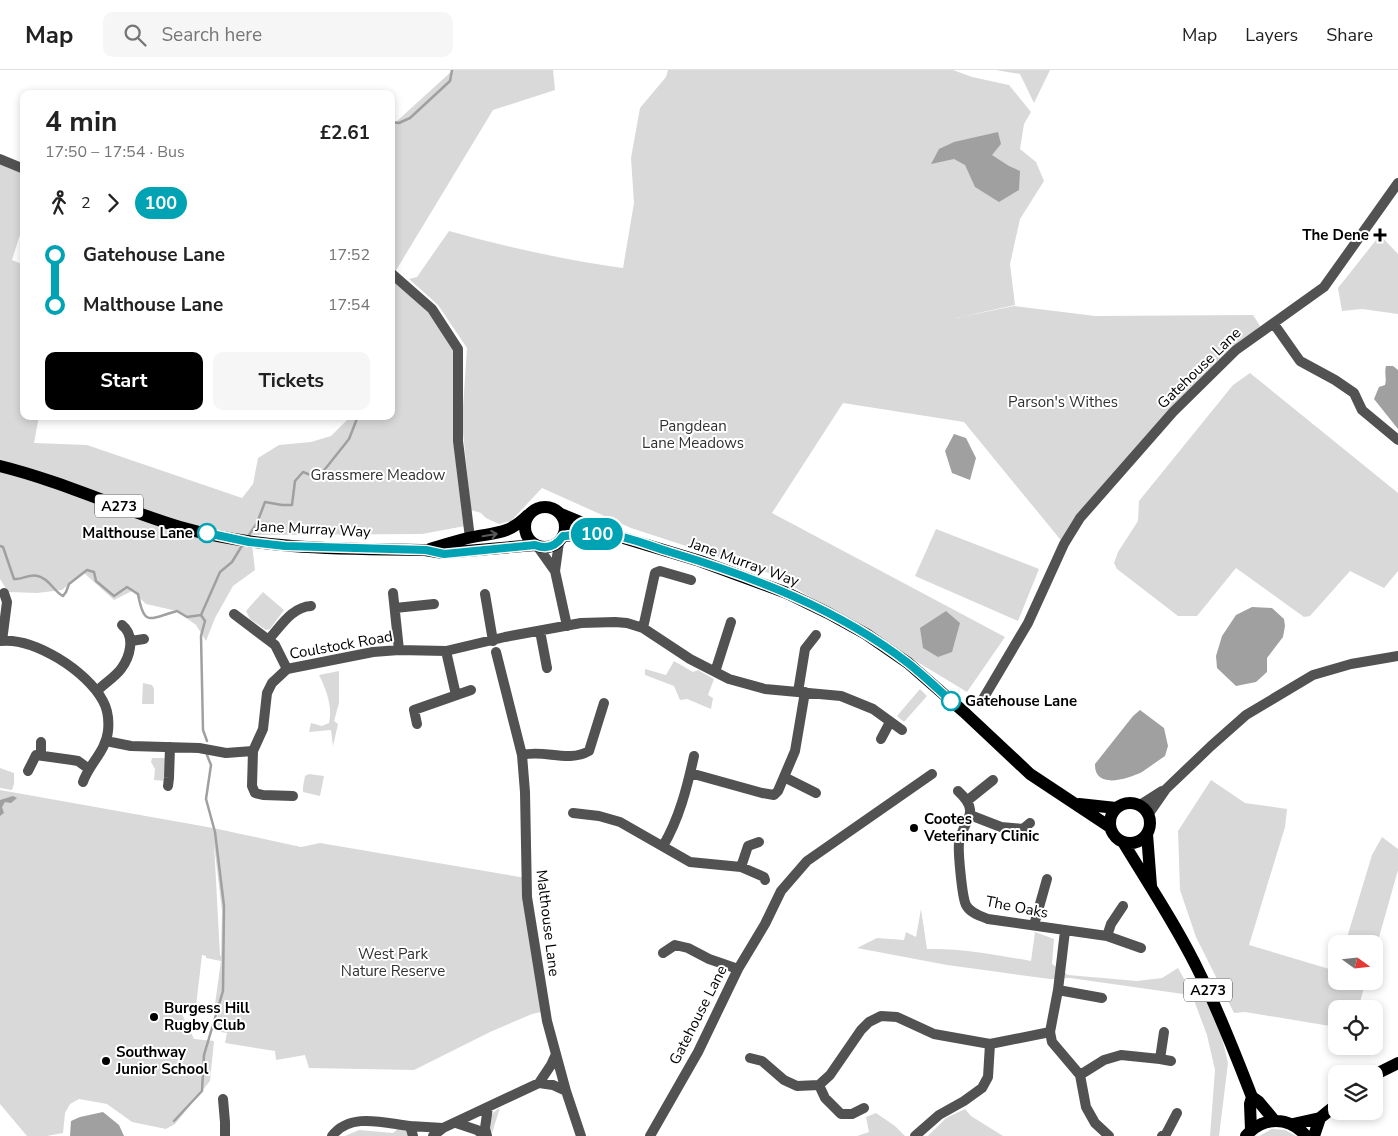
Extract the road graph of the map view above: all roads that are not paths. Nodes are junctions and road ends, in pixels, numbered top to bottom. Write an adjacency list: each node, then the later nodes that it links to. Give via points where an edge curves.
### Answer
1 (0, 159): 2 (street)
2 (20, 167)
3 (1398, 183): 5 (street, Gatehouse Lane, via 1324,287)
4 (395, 276): 11 (street, via 432,309 458,349 458,441)
5 (1274, 324): 6 (street, via 1300,361 1354,393 1362,410); 46 (street, Gatehouse Lane, via 1236,350 1173,412 1080,518 1064,544 1028,623)
6 (1398, 440)
7 (0, 466): 14 (main road, Jane Murray Way / A273, via 182,527 244,541 285,546)
8 (561, 514): 9 (main road, via 545,506); 10 (main road); 12 (main road, via 565,525)
9 (528, 515): 11 (main road, Jane Murray Way / A273, one-way to 9, via 517,526); 13 (main road, via 525,532)
10 (607, 533): 12 (main road); 71 (main road, Jane Murray Way, via 700,561 787,593 866,634 908,663 1030,774)
11 (470, 538): 14 (main road, Jane Murray Way / A273)
12 (561, 539): 13 (main road, via 549,547); 15 (street)
13 (537, 546): 14 (main road, Jane Murray Way / A273, via 444,554); 15 (street)
14 (426, 550)
15 (555, 571): 26 (street)
16 (692, 580): 27 (street, via 660,570 655,573)
17 (4, 593): 32 (street, via 7,602)
18 (394, 593): 22 (street)
19 (485, 594): 34 (street)
20 (434, 604): 22 (street)
21 (311, 606): 31 (street, via 301,607)
22 (395, 608): 35 (street)
23 (234, 614): 31 (street)
24 (731, 622): 41 (street)
25 (122, 625): 33 (street)
26 (568, 626): 27 (street, Coulstock Road, via 615,622); 28 (street, Coulstock Road)
27 (643, 628): 41 (street, Coulstock Road)
28 (540, 631): 34 (street, Coulstock Road); 39 (street)
29 (816, 635): 44 (street, via 806,650)
30 (144, 639): 33 (street)
31 (269, 639): 40 (street)
32 (1, 641): 43 (street, via 23,643 55,656)
33 (131, 641): 43 (street, via 121,670)
34 (493, 641): 36 (street, Coulstock Road)
35 (399, 650): 36 (street, Coulstock Road); 40 (street, Coulstock Road)
36 (446, 651): 45 (street)
37 (496, 652): 57 (street, Malthouse Lane)
38 (1398, 656): 73 (street, via 1313,675 1246,714)
39 (547, 668)
40 (286, 669): 55 (street, Coulstock Road, via 267,693 262,729)
41 (715, 672): 44 (street, Coulstock Road, via 752,686)
42 (471, 690): 45 (street)
43 (96, 691): 52 (street, via 107,714)
44 (802, 692): 48 (street, Coulstock Road, via 840,696 860,702); 63 (street, via 796,751)
45 (456, 695): 49 (street, via 414,710)
46 (983, 698)
47 (604, 704): 57 (street, via 589,751 574,756 531,752)
48 (890, 722): 50 (street, Coulstock Road); 51 (street)
49 (416, 724)
50 (902, 730)
51 (881, 739)
52 (106, 741): 54 (street, via 131,746); 59 (street)
53 (41, 742): 56 (street)
54 (170, 746): 55 (street, via 226,753); 66 (street)
55 (253, 751): 69 (street, Coulstock Road, via 252,786 255,793)
56 (41, 755): 59 (street, via 78,761); 60 (street, via 36,755)
57 (522, 755): 98 (street, Malthouse Lane, via 527,897 547,1021)
58 (694, 756): 61 (street)
59 (89, 769): 65 (street)
60 (28, 771)
61 (690, 773): 63 (street, via 774,795); 81 (street, via 676,822)
62 (932, 774): 92 (street, Gatehouse Lane, via 807,862 781,891)
63 (784, 777): 68 (street)
64 (993, 780): 70 (street)
65 (82, 782)
66 (168, 786)
67 (958, 791): 70 (street)
68 (816, 793)
69 (293, 796)
70 (968, 800): 75 (street, The Oaks)
71 (1074, 804): 72 (main road, Jane Murray Way); 77 (main road, Jane Murray Way)
72 (1116, 808): 73 (main road, via 1127,803); 77 (main road)
73 (1144, 810): 78 (main road, via 1149,828)
74 (573, 813): 81 (street, via 611,819)
75 (970, 816): 76 (street, via 1022,829); 87 (street, The Oaks, via 959,843 966,906 988,919)
76 (1030, 823)
77 (1110, 827): 80 (main road)
78 (1147, 834): 80 (main road, via 1136,842); 85 (main road, A273)
79 (759, 842): 82 (street, via 748,846)
80 (1122, 842): 85 (main road, A273)
81 (663, 846): 82 (street, via 690,862)
82 (741, 867): 84 (street)
83 (1047, 879): 87 (street)
84 (765, 880)
85 (1151, 888): 108 (main road, A273, via 1216,1006)
86 (1123, 906): 89 (street)
87 (1034, 925): 88 (street, The Oaks)
88 (1065, 931): 89 (street, The Oaks); 93 (street)
89 (1107, 936): 90 (street, The Oaks)
90 (1141, 948)
91 (663, 953): 92 (street, via 675,945)
92 (738, 969): 126 (street, Gatehouse Lane, via 698,1052)
93 (1058, 990): 94 (street); 95 (street)
94 (1102, 998)
95 (1050, 1032): 97 (street); 104 (street, via 1052,1042)
96 (1164, 1032): 100 (street)
97 (990, 1044): 106 (street, via 934,1034 897,1017 881,1016 861,1030 830,1075); 127 (street, via 988,1077 982,1088 938,1115)
98 (556, 1054): 105 (street); 107 (street, Malthouse Lane)
99 (750, 1058): 106 (street, via 762,1061 784,1080 797,1086)
100 (1160, 1059): 101 (street); 104 (street, via 1121,1055 1104,1060)
101 (1171, 1061)
102 (1398, 1063): 103 (main road)
103 (1383, 1070)
104 (1080, 1075): 128 (street, via 1086,1107 1095,1122)
105 (539, 1084): 107 (street); 110 (street)
106 (819, 1085): 111 (street, via 841,1114 852,1114)
107 (566, 1090): 125 (street, Malthouse Lane)
108 (1252, 1097): 115 (main road, A273); 120 (main road, A273)
109 (223, 1099): 121 (street)
110 (488, 1107): 116 (street); 124 (street)
111 (864, 1108)
112 (1328, 1112): 114 (main road)
113 (1177, 1114): 129 (street)
114 (1320, 1118): 117 (main road); 131 (main road)
115 (1274, 1120): 117 (main road); 120 (main road, via 1262,1123)
116 (456, 1123): 118 (street); 124 (street)
117 (1293, 1124): 130 (main road)
118 (443, 1128): 119 (street); 123 (street)
119 (412, 1131): 122 (street, via 358,1120)
120 (1249, 1133)
121 (225, 1136)
122 (332, 1136)
123 (433, 1136)
124 (486, 1136)
125 (581, 1136)
126 (650, 1136)
127 (915, 1136)
128 (1110, 1136)
129 (1162, 1136)
130 (1306, 1136)
131 (1314, 1136)

